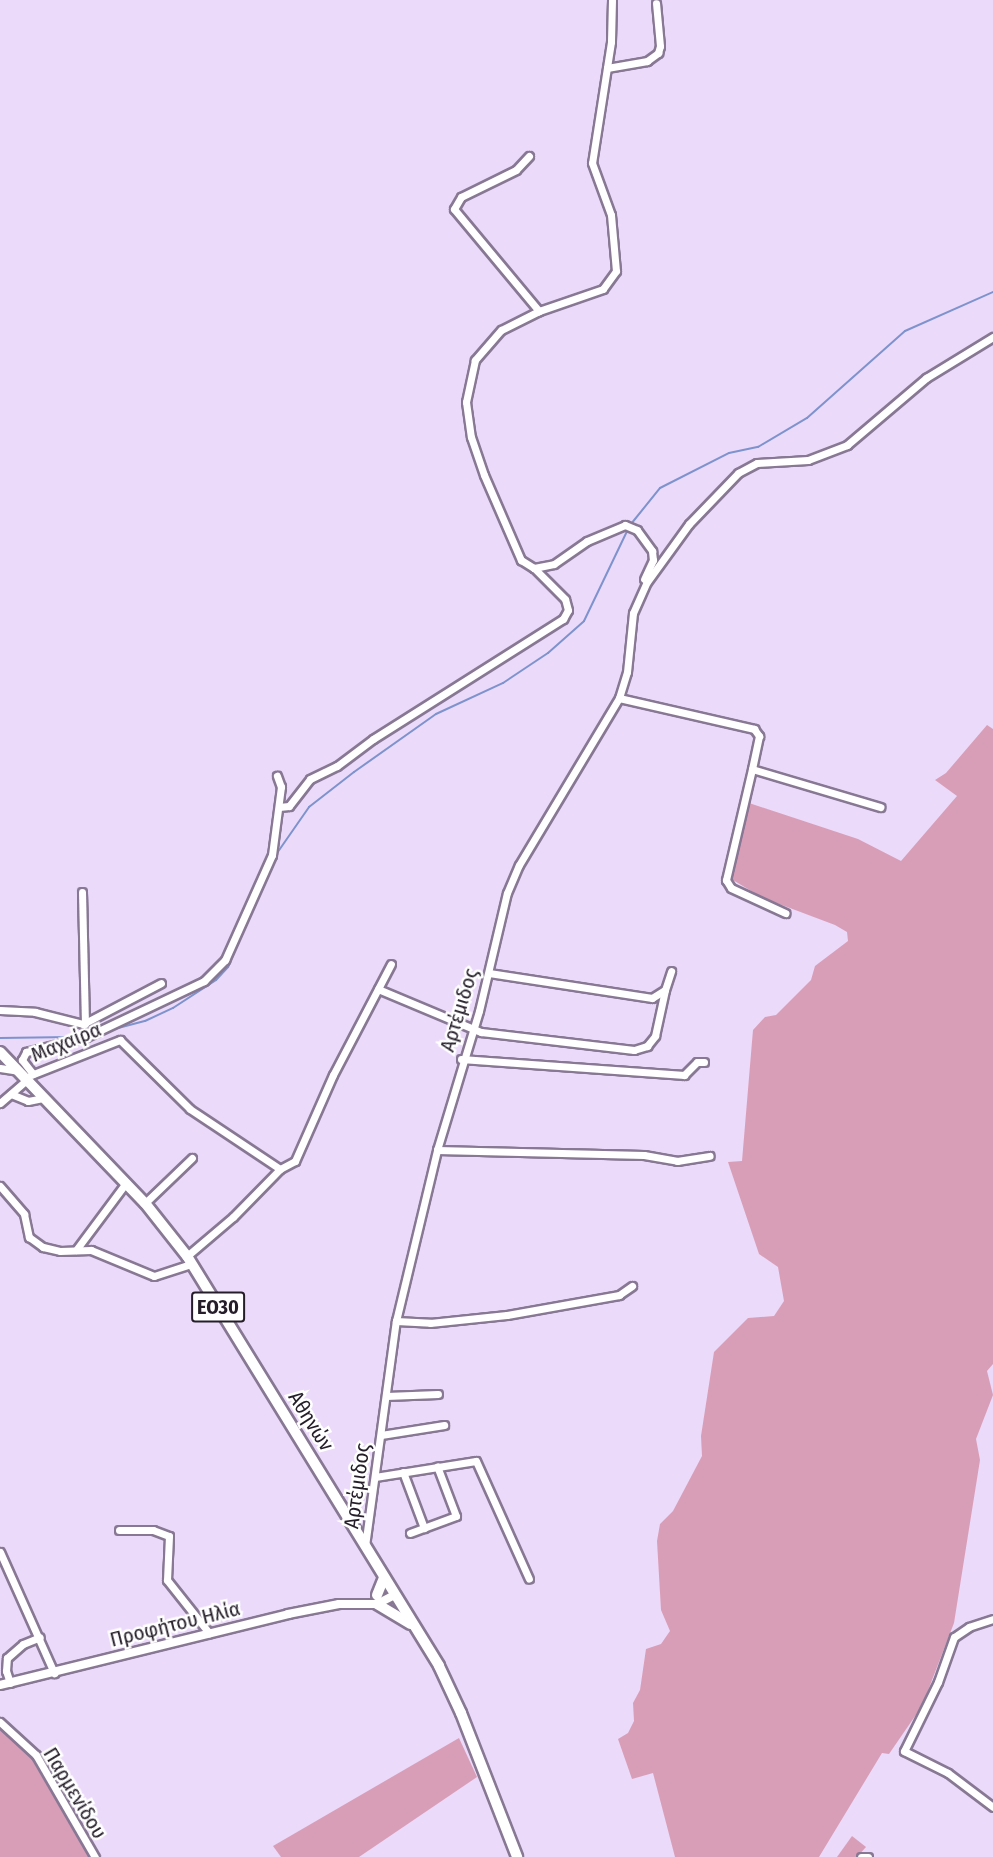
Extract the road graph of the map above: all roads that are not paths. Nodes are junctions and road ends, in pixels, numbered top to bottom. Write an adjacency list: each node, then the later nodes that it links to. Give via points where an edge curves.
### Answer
1 (612, 0): 3 (street)
2 (656, 3): 3 (street, via 658,53 647,60)
3 (607, 68): 5 (street, via 592,163 611,215 616,271 610,284 596,292)
4 (529, 156): 5 (street, via 516,170 461,197 454,209)
5 (539, 311): 7 (street, via 512,322 486,344 469,375 466,402 471,437 484,475 518,556)
6 (993, 337): 8 (street, Αρτέμιδος, via 926,378 847,445 808,460 757,463 738,474 689,524 653,571)
7 (534, 567): 8 (street, via 560,561 615,526 630,526 643,536 653,557); 12 (street, via 565,599 568,610 563,619 373,739 337,766 310,779 289,806)
8 (636, 603): 9 (street, Αρτέμιδος, via 627,672)
9 (619, 698): 10 (street, via 757,731); 18 (street, Αρτέμιδος, via 513,876)
10 (752, 769): 13 (street); 15 (street, via 726,880 731,888)
11 (277, 776): 12 (street, via 281,787)
12 (279, 807): 29 (street, via 272,855 231,949 216,971 195,986 86,1037 26,1052 22,1060)
13 (880, 807)
14 (82, 892): 23 (street)
15 (785, 912)
16 (391, 964): 20 (street)
17 (671, 971): 21 (street)
18 (489, 973): 21 (street, via 652,998); 24 (street, Αρτέμιδος)
19 (160, 983): 23 (street)
20 (378, 988): 24 (street); 36 (street, via 295,1161)
21 (665, 990): 24 (street, via 657,1031 643,1049)
22 (0, 1010): 23 (street, via 35,1012)
23 (85, 1024)
24 (473, 1029): 26 (street, Αρτέμιδος)
25 (3, 1054): 29 (main road, Αθηνών / ΕΟ30)
26 (461, 1059): 27 (street, via 684,1076 697,1062); 33 (street, Αρτέμιδος)
27 (704, 1062)
28 (0, 1068): 29 (street)
29 (26, 1076): 30 (street); 31 (main road, Αθηνών / ΕΟ30); 36 (street, Μαχαίρα, via 120,1040 190,1109)
30 (10, 1094): 31 (street, via 28,1101); 32 (street)
31 (43, 1098): 37 (main road, Αθηνών / ΕΟ30)
32 (0, 1103)
33 (436, 1150): 34 (street, via 644,1155 677,1161); 43 (street, Αρτέμιδος)
34 (710, 1156)
35 (192, 1158): 39 (street)
36 (280, 1169): 41 (street)
37 (126, 1183): 39 (main road, Αθηνών / ΕΟ30); 40 (street)
38 (0, 1186): 40 (street, via 20,1207 25,1228 37,1244 60,1251)
39 (145, 1203): 41 (main road, Αθηνών / ΕΟ30)
40 (76, 1250): 41 (street, via 91,1250 154,1276)
41 (189, 1260): 54 (main road, Αθηνών / ΕΟ30)
42 (632, 1286): 43 (street, via 619,1295 507,1315 430,1323)
43 (396, 1321): 45 (street, Αρτέμιδος)
44 (438, 1394): 45 (street)
45 (386, 1396): 47 (street, Αρτέμιδος)
46 (444, 1425): 47 (street)
47 (381, 1435): 50 (street, Αρτέμιδος)
48 (437, 1466): 49 (street); 51 (street, via 456,1515); 57 (street, via 477,1462)
49 (403, 1472): 50 (street); 51 (street)
50 (375, 1477): 54 (street, Αρτέμιδος)
51 (424, 1528): 53 (street)
52 (119, 1530): 62 (street, via 168,1534 171,1543 167,1580)
53 (410, 1533)
54 (365, 1545): 56 (main road, Αθηνών / ΕΟ30)
55 (0, 1552): 63 (street)
56 (384, 1578): 58 (main road, Αθηνών / ΕΟ30); 59 (main road)
57 (529, 1579)
58 (393, 1592): 59 (street); 61 (main road, Αθηνών / ΕΟ30)
59 (377, 1600): 61 (main road); 62 (street, Προφήτου Ηλία)
60 (993, 1618): 68 (street, via 954,1637 938,1682 904,1749 948,1773)
61 (415, 1628): 70 (main road, Αθηνών / ΕΟ30, via 458,1704)
62 (209, 1633): 64 (street, Προφήτου Ηλία)
63 (40, 1637): 64 (street); 65 (street, via 23,1644 7,1658)
64 (54, 1673): 65 (street, Προφήτου Ηλία)
65 (10, 1683): 66 (street, Προφήτου Ηλία)
66 (0, 1685)
67 (0, 1722): 69 (street, Παρμενίδου, via 36,1755)
68 (993, 1807)
69 (95, 1857)
70 (517, 1857)
71 (861, 1857): 72 (street)
72 (868, 1857)

